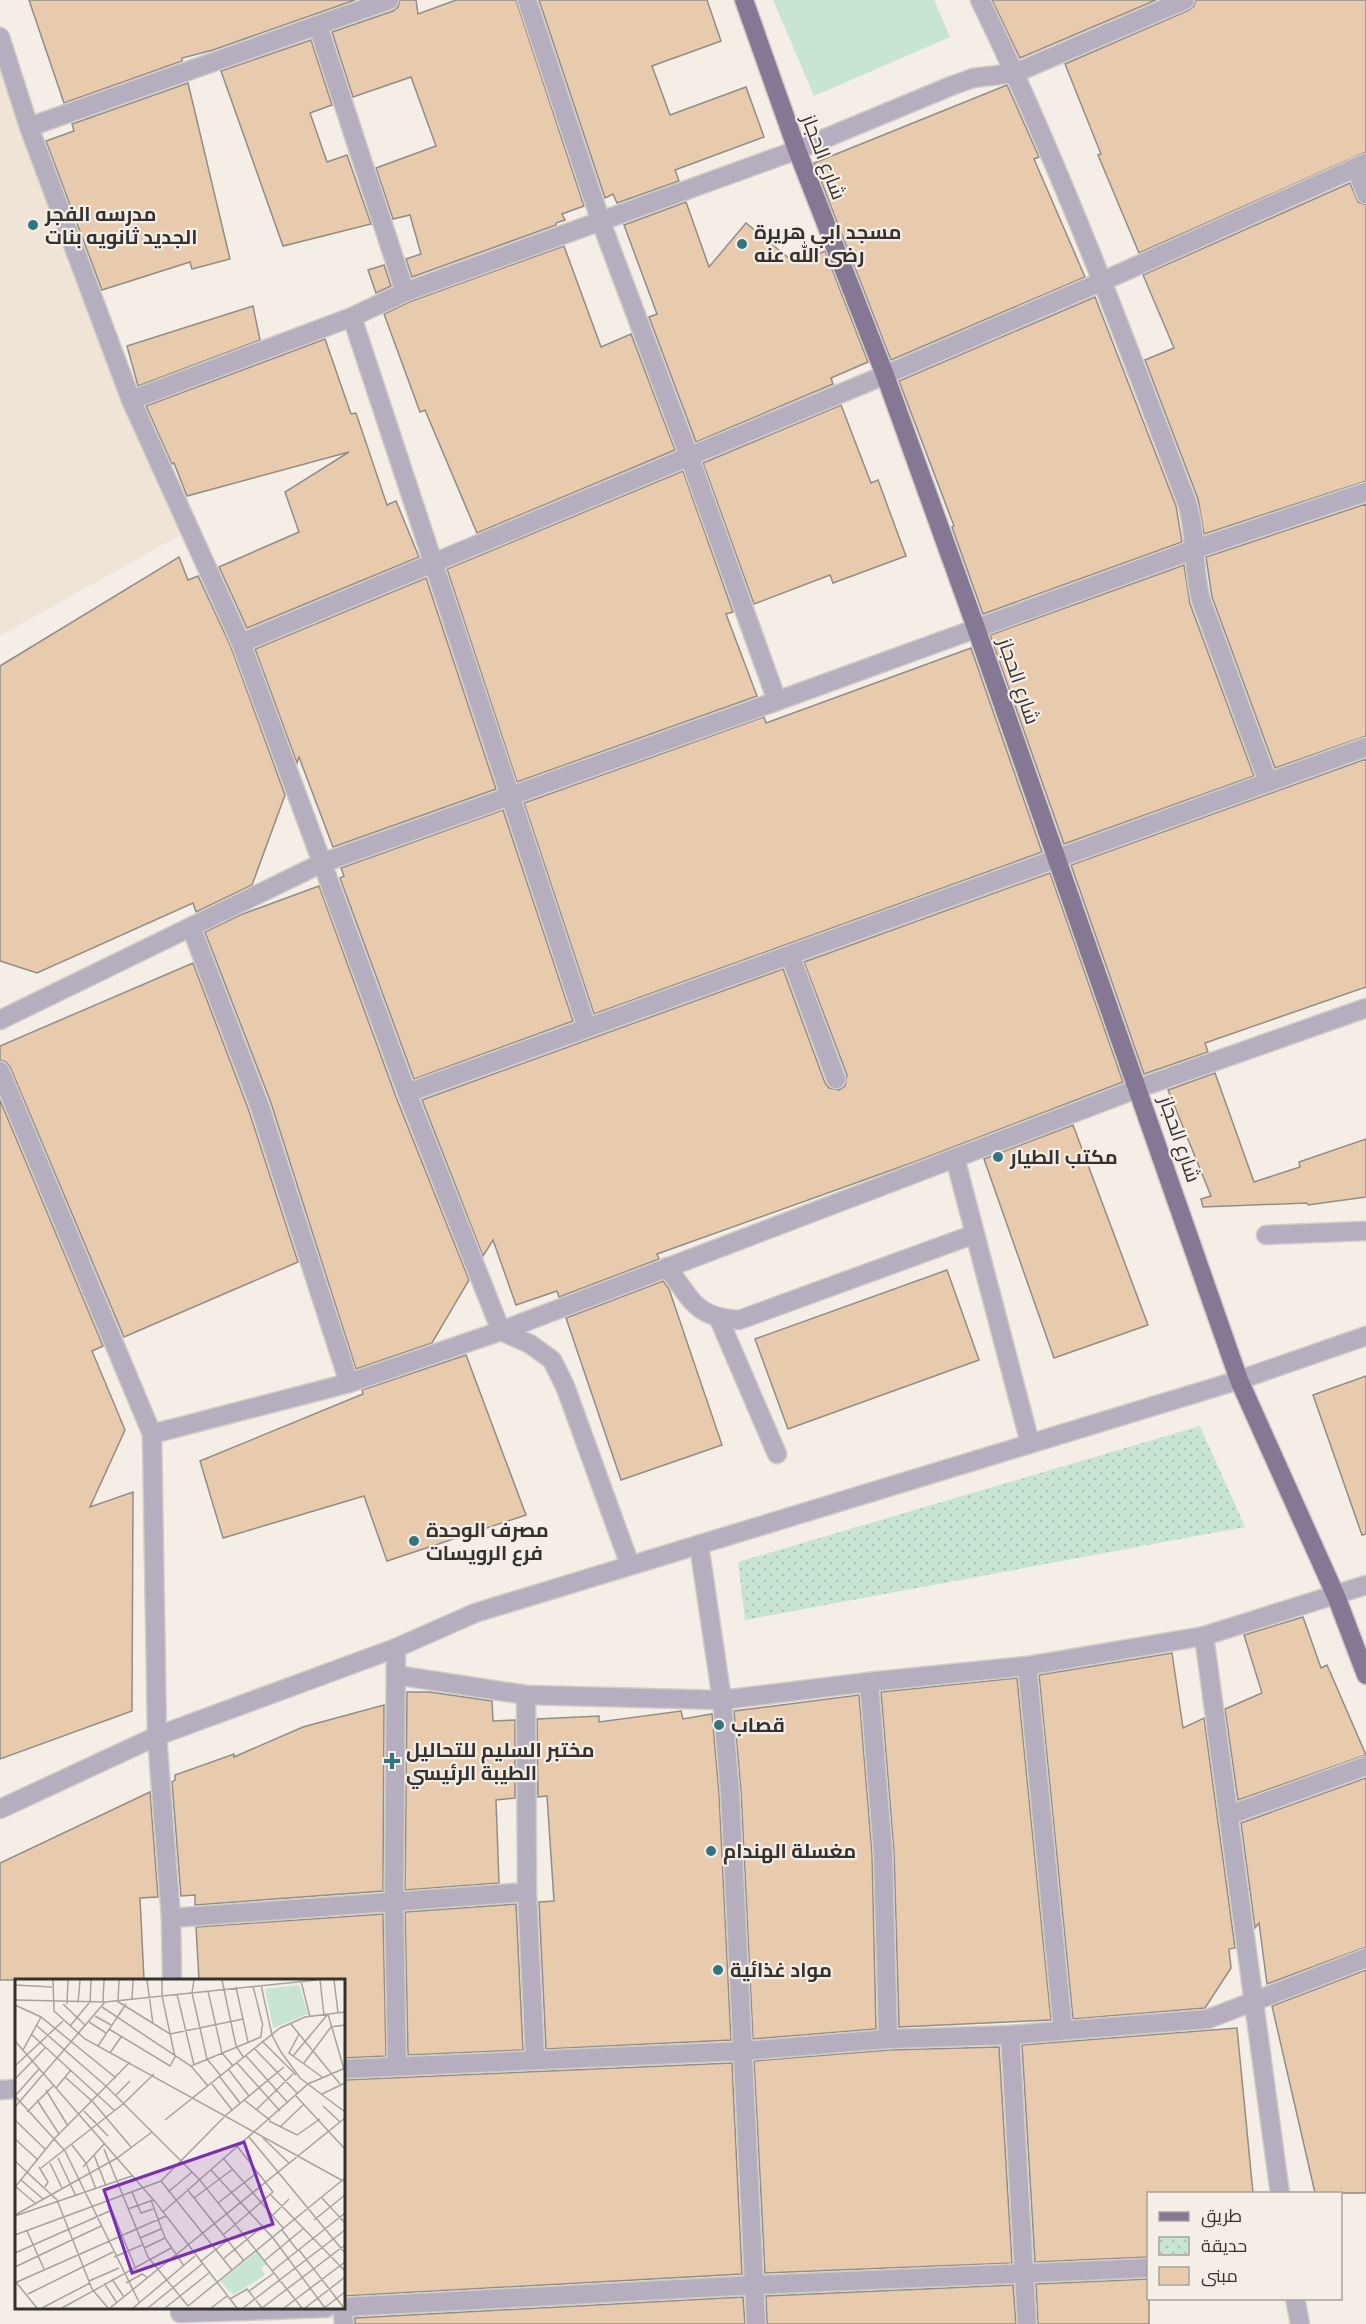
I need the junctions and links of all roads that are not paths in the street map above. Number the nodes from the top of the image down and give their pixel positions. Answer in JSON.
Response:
{"nodes":[{"id":1,"x":389,"y":0,"type":"edge"},
{"id":2,"x":527,"y":0,"type":"edge"},
{"id":3,"x":744,"y":0,"type":"edge"},
{"id":4,"x":980,"y":0,"type":"edge"},
{"id":5,"x":1185,"y":0,"type":"edge"},
{"id":6,"x":318,"y":26,"type":"junction"},
{"id":7,"x":0,"y":37,"type":"edge"},
{"id":8,"x":1015,"y":73,"type":"junction"},
{"id":9,"x":29,"y":127,"type":"junction"},
{"id":10,"x":796,"y":150,"type":"junction"},
{"id":11,"x":1361,"y":165,"type":"edge"},
{"id":12,"x":1366,"y":195,"type":"edge"},
{"id":13,"x":602,"y":222,"type":"junction"},
{"id":14,"x":1103,"y":281,"type":"junction"},
{"id":15,"x":405,"y":292,"type":"junction"},
{"id":16,"x":352,"y":317,"type":"junction"},
{"id":17,"x":885,"y":375,"type":"junction"},
{"id":18,"x":131,"y":400,"type":"junction"},
{"id":19,"x":689,"y":456,"type":"junction"},
{"id":20,"x":1366,"y":492,"type":"edge"},
{"id":21,"x":1195,"y":549,"type":"junction"},
{"id":22,"x":433,"y":563,"type":"junction"},
{"id":23,"x":976,"y":628,"type":"junction"},
{"id":24,"x":241,"y":643,"type":"junction"},
{"id":25,"x":777,"y":701,"type":"junction"},
{"id":26,"x":1366,"y":747,"type":"edge"},
{"id":27,"x":1268,"y":782,"type":"junction"},
{"id":28,"x":510,"y":795,"type":"junction"},
{"id":29,"x":1058,"y":858,"type":"junction"},
{"id":30,"x":322,"y":863,"type":"junction"},
{"id":31,"x":191,"y":927,"type":"junction"},
{"id":32,"x":790,"y":955,"type":"junction"},
{"id":33,"x":1366,"y":1008,"type":"edge"},
{"id":34,"x":0,"y":1020,"type":"edge"},
{"id":35,"x":587,"y":1028,"type":"junction"},
{"id":36,"x":0,"y":1071,"type":"edge"},
{"id":37,"x":836,"y":1079,"type":"dead end"},
{"id":38,"x":1139,"y":1088,"type":"junction"},
{"id":39,"x":407,"y":1093,"type":"junction"},
{"id":40,"x":956,"y":1158,"type":"junction"},
{"id":41,"x":1366,"y":1231,"type":"edge"},
{"id":42,"x":975,"y":1234,"type":"junction"},
{"id":43,"x":1266,"y":1235,"type":"dead end"},
{"id":44,"x":667,"y":1267,"type":"junction"},
{"id":45,"x":719,"y":1319,"type":"junction"},
{"id":46,"x":501,"y":1331,"type":"junction"},
{"id":47,"x":1366,"y":1336,"type":"edge"},
{"id":48,"x":1239,"y":1380,"type":"junction"},
{"id":49,"x":349,"y":1383,"type":"junction"},
{"id":50,"x":152,"y":1434,"type":"junction"},
{"id":51,"x":1029,"y":1443,"type":"junction"},
{"id":52,"x":777,"y":1454,"type":"dead end"},
{"id":53,"x":699,"y":1545,"type":"junction"},
{"id":54,"x":630,"y":1565,"type":"junction"},
{"id":55,"x":1366,"y":1585,"type":"edge"},
{"id":56,"x":1336,"y":1596,"type":"junction"},
{"id":57,"x":1204,"y":1636,"type":"junction"},
{"id":58,"x":396,"y":1648,"type":"junction"},
{"id":59,"x":1027,"y":1666,"type":"junction"},
{"id":60,"x":1366,"y":1675,"type":"edge"},
{"id":61,"x":396,"y":1676,"type":"junction"},
{"id":62,"x":869,"y":1682,"type":"junction"},
{"id":63,"x":526,"y":1695,"type":"junction"},
{"id":64,"x":722,"y":1700,"type":"junction"},
{"id":65,"x":157,"y":1736,"type":"junction"},
{"id":66,"x":1366,"y":1766,"type":"edge"},
{"id":67,"x":0,"y":1809,"type":"edge"},
{"id":68,"x":1229,"y":1815,"type":"junction"},
{"id":69,"x":526,"y":1892,"type":"junction"},
{"id":70,"x":394,"y":1902,"type":"junction"},
{"id":71,"x":171,"y":1918,"type":"junction"},
{"id":72,"x":1366,"y":1958,"type":"edge"},
{"id":73,"x":172,"y":1979,"type":"edge"},
{"id":74,"x":1255,"y":2000,"type":"junction"},
{"id":75,"x":1063,"y":2030,"type":"junction"},
{"id":76,"x":1010,"y":2035,"type":"junction"},
{"id":77,"x":888,"y":2039,"type":"junction"},
{"id":78,"x":743,"y":2050,"type":"junction"},
{"id":79,"x":535,"y":2059,"type":"junction"},
{"id":80,"x":397,"y":2066,"type":"junction"},
{"id":81,"x":345,"y":2069,"type":"edge"},
{"id":82,"x":15,"y":2089,"type":"edge"},
{"id":83,"x":0,"y":2090,"type":"edge"},
{"id":84,"x":1280,"y":2192,"type":"edge"},
{"id":85,"x":1147,"y":2268,"type":"edge"},
{"id":86,"x":1024,"y":2275,"type":"junction"},
{"id":87,"x":755,"y":2285,"type":"junction"},
{"id":88,"x":1295,"y":2300,"type":"edge"},
{"id":89,"x":345,"y":2307,"type":"edge"},
{"id":90,"x":290,"y":2309,"type":"edge"},
{"id":91,"x":343,"y":2309,"type":"edge"},
{"id":92,"x":180,"y":2315,"type":"edge"},
{"id":93,"x":344,"y":2324,"type":"edge"},
{"id":94,"x":756,"y":2324,"type":"edge"},
{"id":95,"x":1027,"y":2324,"type":"edge"},
{"id":96,"x":1300,"y":2324,"type":"edge"}],
"edges":[{"from":1,"to":6,"type":"street"},
{"from":2,"to":13,"type":"street"},
{"from":3,"to":10,"type":"main road","name":"شارع الحجاز"},
{"from":4,"to":8,"type":"street"},
{"from":5,"to":8,"type":"street"},
{"from":6,"to":9,"type":"street"},
{"from":6,"to":15,"type":"street"},
{"from":7,"to":9,"type":"street"},
{"from":8,"to":10,"type":"street"},
{"from":8,"to":14,"type":"street"},
{"from":9,"to":18,"type":"street"},
{"from":10,"to":13,"type":"street"},
{"from":10,"to":17,"type":"main road","name":"شارع الحجاز"},
{"from":11,"to":12,"type":"street"},
{"from":11,"to":14,"type":"street"},
{"from":13,"to":15,"type":"street"},
{"from":13,"to":19,"type":"street"},
{"from":14,"to":17,"type":"street"},
{"from":14,"to":21,"type":"street"},
{"from":15,"to":16,"type":"street"},
{"from":16,"to":18,"type":"street"},
{"from":16,"to":22,"type":"street"},
{"from":17,"to":19,"type":"street"},
{"from":17,"to":23,"type":"main road","name":"شارع الحجاز"},
{"from":18,"to":24,"type":"street"},
{"from":19,"to":22,"type":"street"},
{"from":19,"to":25,"type":"street"},
{"from":20,"to":21,"type":"street"},
{"from":21,"to":23,"type":"street"},
{"from":21,"to":27,"type":"street"},
{"from":22,"to":24,"type":"street"},
{"from":22,"to":28,"type":"street"},
{"from":23,"to":25,"type":"street"},
{"from":23,"to":29,"type":"main road","name":"شارع الحجاز"},
{"from":24,"to":30,"type":"street"},
{"from":25,"to":28,"type":"street"},
{"from":26,"to":27,"type":"street"},
{"from":27,"to":29,"type":"street"},
{"from":28,"to":30,"type":"street"},
{"from":28,"to":35,"type":"street"},
{"from":29,"to":32,"type":"street"},
{"from":29,"to":38,"type":"main road","name":"شارع الحجاز"},
{"from":30,"to":31,"type":"street"},
{"from":30,"to":39,"type":"street"},
{"from":31,"to":34,"type":"street"},
{"from":31,"to":49,"type":"street"},
{"from":32,"to":35,"type":"street"},
{"from":32,"to":37,"type":"street"},
{"from":33,"to":38,"type":"street"},
{"from":35,"to":39,"type":"street"},
{"from":36,"to":50,"type":"street"},
{"from":38,"to":40,"type":"street"},
{"from":38,"to":48,"type":"main road","name":"شارع الحجاز"},
{"from":39,"to":46,"type":"street"},
{"from":40,"to":42,"type":"street"},
{"from":40,"to":44,"type":"street"},
{"from":41,"to":43,"type":"street"},
{"from":42,"to":45,"type":"street"},
{"from":42,"to":51,"type":"street"},
{"from":44,"to":45,"type":"street"},
{"from":44,"to":46,"type":"street"},
{"from":45,"to":52,"type":"street"},
{"from":46,"to":49,"type":"street"},
{"from":46,"to":54,"type":"street"},
{"from":47,"to":48,"type":"street"},
{"from":48,"to":51,"type":"street"},
{"from":48,"to":56,"type":"main road","name":"شارع الحجاز"},
{"from":49,"to":50,"type":"street"},
{"from":50,"to":65,"type":"street"},
{"from":51,"to":53,"type":"street"},
{"from":53,"to":54,"type":"street"},
{"from":53,"to":64,"type":"street"},
{"from":54,"to":58,"type":"street"},
{"from":55,"to":56,"type":"street"},
{"from":56,"to":57,"type":"street"},
{"from":56,"to":60,"type":"main road","name":"شارع الحجاز"},
{"from":57,"to":59,"type":"street"},
{"from":57,"to":68,"type":"street"},
{"from":58,"to":61,"type":"street"},
{"from":58,"to":65,"type":"street"},
{"from":59,"to":62,"type":"street"},
{"from":59,"to":75,"type":"street"},
{"from":61,"to":63,"type":"street"},
{"from":61,"to":70,"type":"street"},
{"from":62,"to":64,"type":"street"},
{"from":62,"to":77,"type":"street"},
{"from":63,"to":64,"type":"street"},
{"from":63,"to":69,"type":"street"},
{"from":64,"to":78,"type":"street"},
{"from":65,"to":67,"type":"street"},
{"from":65,"to":71,"type":"street"},
{"from":66,"to":68,"type":"street"},
{"from":68,"to":74,"type":"street"},
{"from":69,"to":70,"type":"street"},
{"from":69,"to":79,"type":"street"},
{"from":70,"to":71,"type":"street"},
{"from":70,"to":80,"type":"street"},
{"from":71,"to":73,"type":"street"},
{"from":72,"to":74,"type":"street"},
{"from":74,"to":75,"type":"street"},
{"from":74,"to":84,"type":"street"},
{"from":75,"to":76,"type":"street"},
{"from":76,"to":77,"type":"street"},
{"from":76,"to":86,"type":"street"},
{"from":77,"to":78,"type":"street"},
{"from":78,"to":79,"type":"street"},
{"from":78,"to":87,"type":"street"},
{"from":79,"to":80,"type":"street"},
{"from":80,"to":81,"type":"street"},
{"from":82,"to":83,"type":"street"},
{"from":85,"to":86,"type":"street"},
{"from":86,"to":87,"type":"street"},
{"from":86,"to":95,"type":"street"},
{"from":87,"to":89,"type":"street"},
{"from":87,"to":94,"type":"street"},
{"from":88,"to":96,"type":"street"},
{"from":90,"to":92,"type":"street"},
{"from":91,"to":93,"type":"street"}]}
